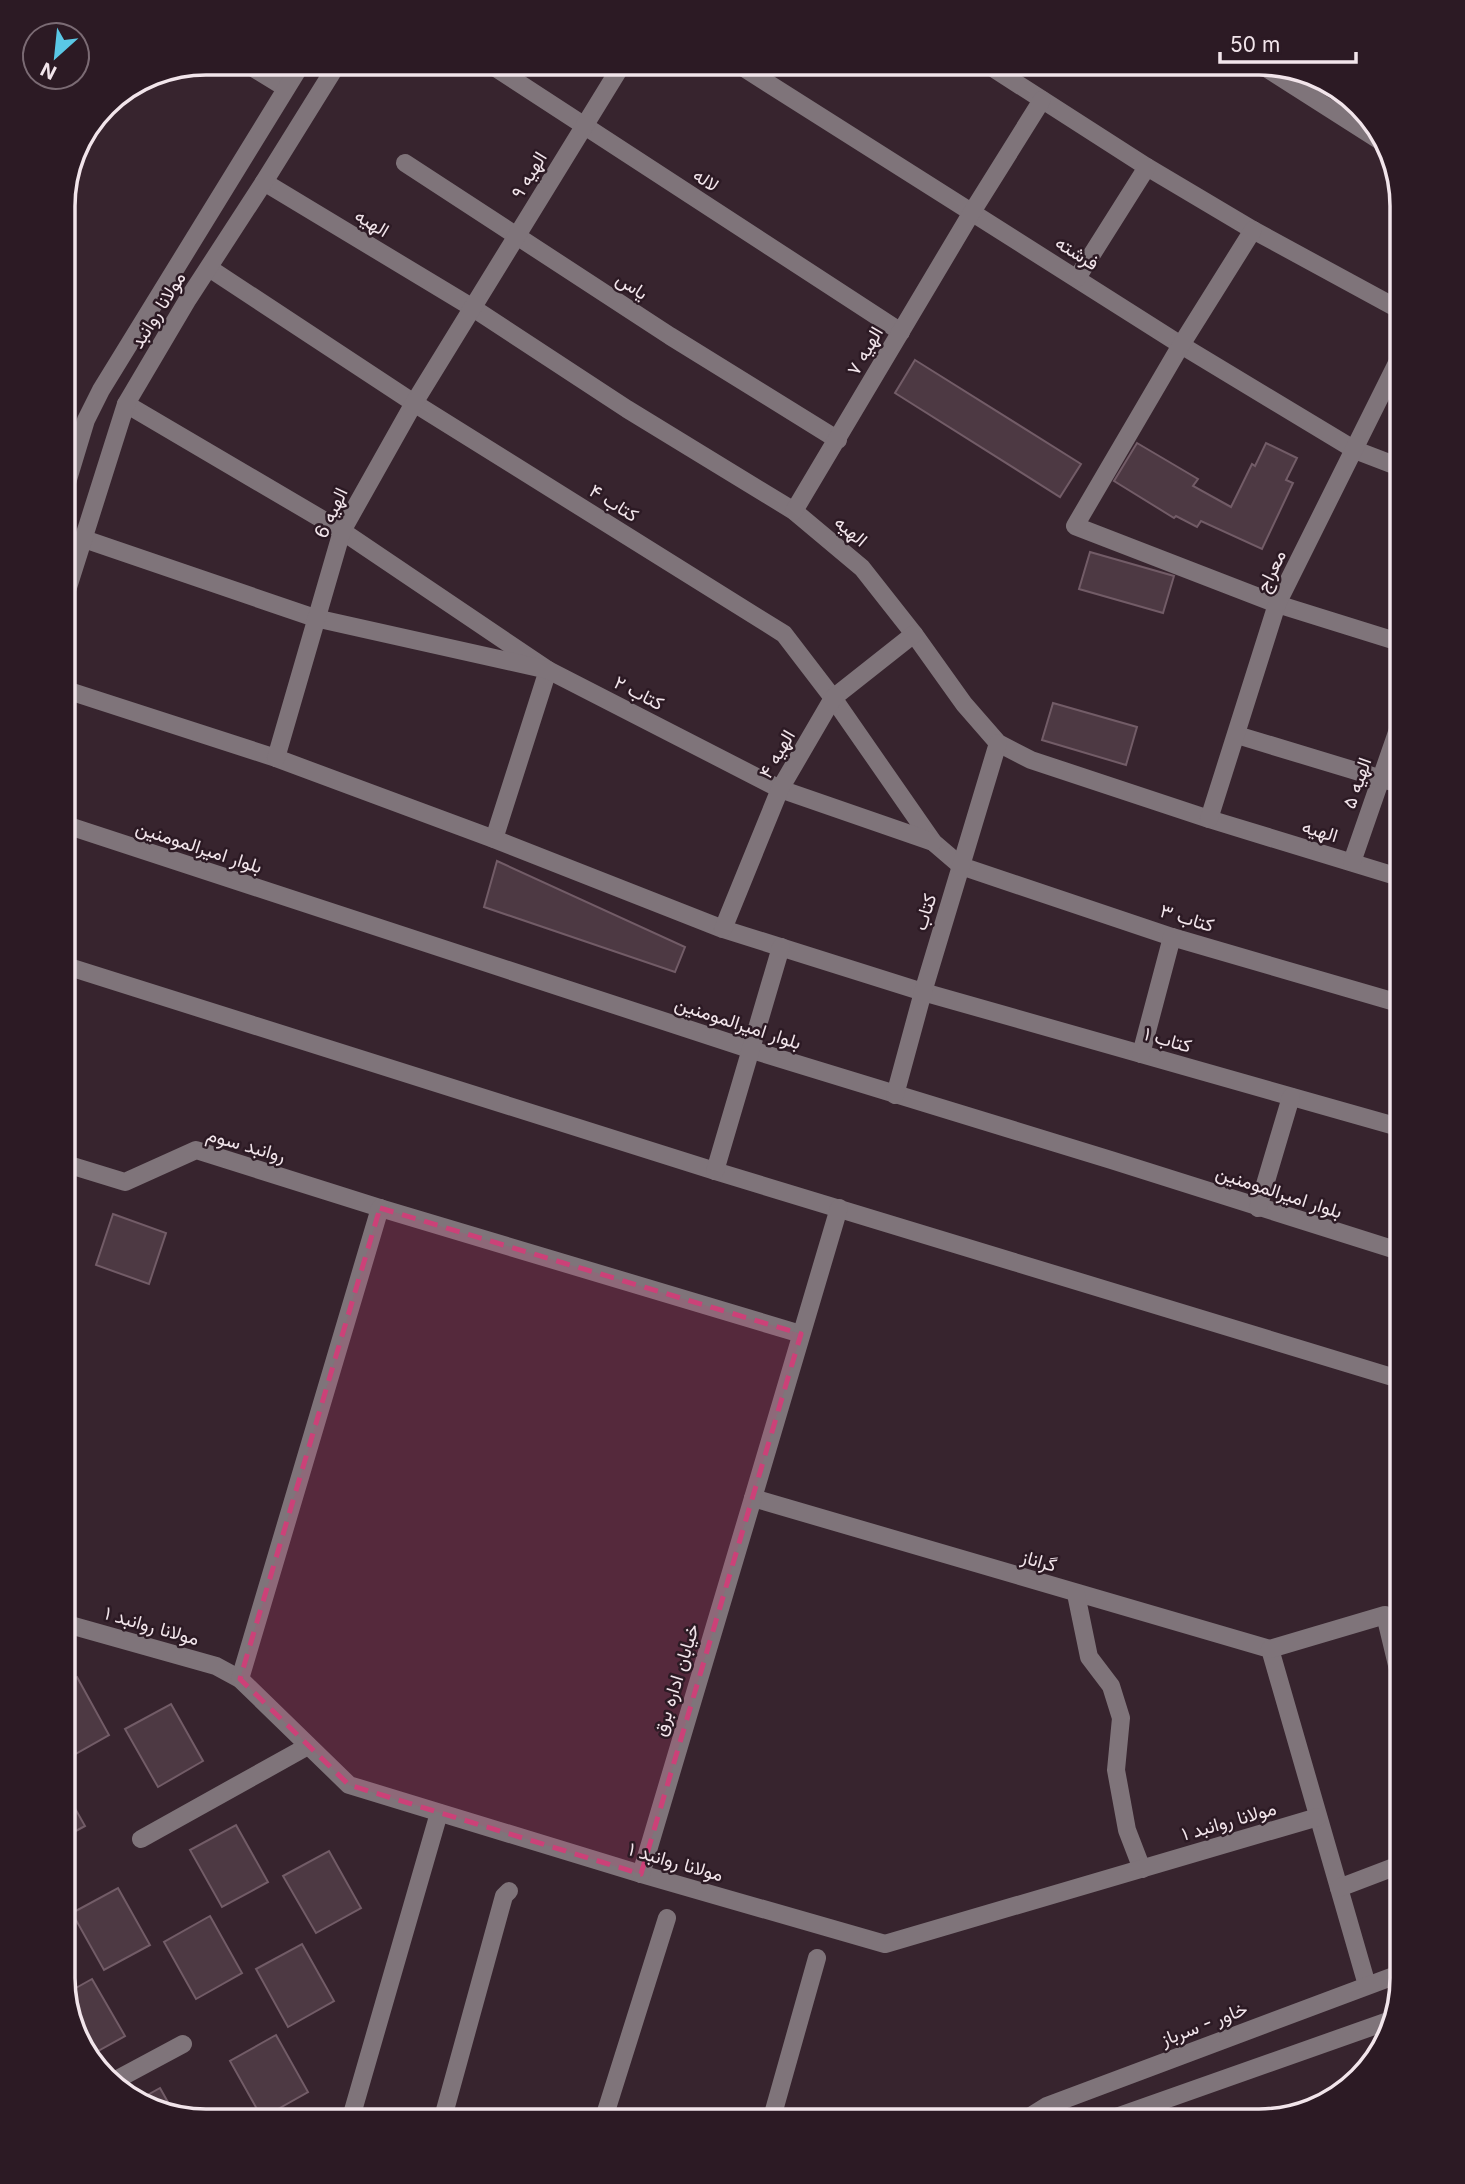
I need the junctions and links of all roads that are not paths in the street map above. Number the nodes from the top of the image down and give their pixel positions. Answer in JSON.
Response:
{"nodes":[{"id":1,"x":265,"y":75,"type":"edge"},
{"id":2,"x":294,"y":75,"type":"edge"},
{"id":3,"x":330,"y":75,"type":"edge"},
{"id":4,"x":507,"y":75,"type":"edge"},
{"id":5,"x":615,"y":75,"type":"edge"},
{"id":6,"x":756,"y":76,"type":"edge"},
{"id":7,"x":1005,"y":76,"type":"edge"},
{"id":8,"x":1281,"y":78,"type":"edge"},
{"id":9,"x":286,"y":88,"type":"junction"},
{"id":10,"x":1042,"y":100,"type":"junction"},
{"id":11,"x":583,"y":125,"type":"junction"},
{"id":12,"x":1367,"y":132,"type":"edge"},
{"id":13,"x":405,"y":163,"type":"dead end"},
{"id":14,"x":1147,"y":167,"type":"junction"},
{"id":15,"x":264,"y":182,"type":"junction"},
{"id":16,"x":972,"y":212,"type":"junction"},
{"id":17,"x":1253,"y":230,"type":"junction"},
{"id":18,"x":517,"y":236,"type":"junction"},
{"id":19,"x":209,"y":268,"type":"junction"},
{"id":20,"x":1077,"y":278,"type":"junction"},
{"id":21,"x":165,"y":284,"type":"junction"},
{"id":22,"x":188,"y":299,"type":"junction"},
{"id":23,"x":1390,"y":304,"type":"edge"},
{"id":24,"x":473,"y":308,"type":"junction"},
{"id":25,"x":901,"y":332,"type":"junction"},
{"id":26,"x":1181,"y":345,"type":"junction"},
{"id":27,"x":1390,"y":379,"type":"edge"},
{"id":28,"x":414,"y":403,"type":"junction"},
{"id":29,"x":126,"y":404,"type":"junction"},
{"id":30,"x":838,"y":440,"type":"junction"},
{"id":31,"x":1355,"y":450,"type":"junction"},
{"id":32,"x":76,"y":454,"type":"edge"},
{"id":33,"x":1390,"y":463,"type":"edge"},
{"id":34,"x":794,"y":511,"type":"junction"},
{"id":35,"x":342,"y":531,"type":"junction"},
{"id":36,"x":84,"y":539,"type":"junction"},
{"id":37,"x":76,"y":564,"type":"edge"},
{"id":38,"x":1277,"y":604,"type":"junction"},
{"id":39,"x":315,"y":618,"type":"junction"},
{"id":40,"x":914,"y":634,"type":"junction"},
{"id":41,"x":1390,"y":639,"type":"edge"},
{"id":42,"x":548,"y":670,"type":"junction"},
{"id":43,"x":76,"y":693,"type":"edge"},
{"id":44,"x":834,"y":698,"type":"junction"},
{"id":45,"x":1237,"y":735,"type":"junction"},
{"id":46,"x":998,"y":743,"type":"junction"},
{"id":47,"x":1390,"y":753,"type":"edge"},
{"id":48,"x":276,"y":758,"type":"junction"},
{"id":49,"x":1381,"y":779,"type":"junction"},
{"id":50,"x":1390,"y":782,"type":"edge"},
{"id":51,"x":780,"y":789,"type":"junction"},
{"id":52,"x":1209,"y":819,"type":"junction"},
{"id":53,"x":76,"y":828,"type":"edge"},
{"id":54,"x":494,"y":839,"type":"junction"},
{"id":55,"x":933,"y":842,"type":"junction"},
{"id":56,"x":1352,"y":862,"type":"junction"},
{"id":57,"x":961,"y":866,"type":"junction"},
{"id":58,"x":1390,"y":873,"type":"edge"},
{"id":59,"x":723,"y":929,"type":"junction"},
{"id":60,"x":1172,"y":936,"type":"junction"},
{"id":61,"x":781,"y":947,"type":"junction"},
{"id":62,"x":76,"y":969,"type":"edge"},
{"id":63,"x":923,"y":992,"type":"junction"},
{"id":64,"x":1390,"y":1000,"type":"edge"},
{"id":65,"x":752,"y":1050,"type":"junction"},
{"id":66,"x":1141,"y":1054,"type":"junction"},
{"id":67,"x":895,"y":1095,"type":"junction"},
{"id":68,"x":1291,"y":1097,"type":"junction"},
{"id":69,"x":1390,"y":1125,"type":"edge"},
{"id":70,"x":75,"y":1167,"type":"edge"},
{"id":71,"x":715,"y":1171,"type":"junction"},
{"id":72,"x":380,"y":1208,"type":"junction"},
{"id":73,"x":839,"y":1208,"type":"junction"},
{"id":74,"x":1258,"y":1208,"type":"junction"},
{"id":75,"x":1390,"y":1248,"type":"edge"},
{"id":76,"x":801,"y":1334,"type":"junction"},
{"id":77,"x":1390,"y":1376,"type":"edge"},
{"id":78,"x":753,"y":1498,"type":"junction"},
{"id":79,"x":1076,"y":1594,"type":"junction"},
{"id":80,"x":75,"y":1627,"type":"edge"},
{"id":81,"x":1390,"y":1636,"type":"edge"},
{"id":82,"x":1270,"y":1649,"type":"junction"},
{"id":83,"x":240,"y":1679,"type":"junction"},
{"id":84,"x":307,"y":1746,"type":"junction"},
{"id":85,"x":439,"y":1814,"type":"junction"},
{"id":86,"x":1318,"y":1817,"type":"junction"},
{"id":87,"x":141,"y":1839,"type":"dead end"},
{"id":88,"x":1142,"y":1869,"type":"junction"},
{"id":89,"x":1390,"y":1869,"type":"edge"},
{"id":90,"x":640,"y":1874,"type":"junction"},
{"id":91,"x":1339,"y":1888,"type":"junction"},
{"id":92,"x":509,"y":1891,"type":"dead end"},
{"id":93,"x":667,"y":1918,"type":"dead end"},
{"id":94,"x":817,"y":1958,"type":"dead end"},
{"id":95,"x":1390,"y":1977,"type":"edge"},
{"id":96,"x":1367,"y":1985,"type":"junction"},
{"id":97,"x":1379,"y":2030,"type":"edge"},
{"id":98,"x":183,"y":2045,"type":"dead end"},
{"id":99,"x":122,"y":2077,"type":"edge"},
{"id":100,"x":354,"y":2108,"type":"edge"},
{"id":101,"x":446,"y":2108,"type":"edge"},
{"id":102,"x":607,"y":2108,"type":"edge"},
{"id":103,"x":775,"y":2109,"type":"edge"},
{"id":104,"x":1043,"y":2109,"type":"edge"},
{"id":105,"x":1141,"y":2109,"type":"edge"}],
"edges":[{"from":1,"to":9,"type":"street"},
{"from":2,"to":9,"type":"street","name":"مولانا روانبد"},
{"from":3,"to":15,"type":"street","name":"مولانا روانبد"},
{"from":4,"to":11,"type":"street","name":"لاله"},
{"from":5,"to":11,"type":"street","name":"الهیه ۹"},
{"from":6,"to":16,"type":"street","name":"فرشته"},
{"from":7,"to":10,"type":"street"},
{"from":8,"to":12,"type":"street"},
{"from":9,"to":21,"type":"street","name":"مولانا روانبد"},
{"from":10,"to":14,"type":"street"},
{"from":10,"to":16,"type":"street","name":"الهیه ۷"},
{"from":11,"to":18,"type":"street","name":"الهیه ۹"},
{"from":11,"to":25,"type":"street","name":"لاله"},
{"from":13,"to":18,"type":"street","name":"یاس"},
{"from":14,"to":17,"type":"street"},
{"from":14,"to":20,"type":"street"},
{"from":15,"to":19,"type":"street","name":"مولانا روانبد"},
{"from":15,"to":24,"type":"street","name":"الهیه"},
{"from":16,"to":20,"type":"street","name":"فرشته"},
{"from":16,"to":25,"type":"street","name":"الهیه ۷"},
{"from":17,"to":23,"type":"street"},
{"from":17,"to":26,"type":"street"},
{"from":18,"to":24,"type":"street","name":"الهیه ۹"},
{"from":18,"to":30,"type":"street","name":"یاس"},
{"from":19,"to":22,"type":"street","name":"مولانا روانبد"},
{"from":19,"to":28,"type":"street","name":"کتاب ۴"},
{"from":20,"to":26,"type":"street","name":"فرشته"},
{"from":21,"to":22,"type":"street"},
{"from":21,"to":32,"type":"street","name":"مولانا روانبد"},
{"from":22,"to":29,"type":"street","name":"مولانا روانبد"},
{"from":24,"to":28,"type":"street","name":"الهیه 6"},
{"from":24,"to":34,"type":"street","name":"الهیه"},
{"from":25,"to":30,"type":"street","name":"الهیه ۷"},
{"from":26,"to":31,"type":"street","name":"فرشته"},
{"from":26,"to":38,"type":"street"},
{"from":27,"to":31,"type":"street","name":"معراج"},
{"from":28,"to":35,"type":"street","name":"الهیه 6"},
{"from":28,"to":44,"type":"street","name":"کتاب ۴"},
{"from":29,"to":35,"type":"street"},
{"from":29,"to":36,"type":"street","name":"مولانا روانبد"},
{"from":30,"to":34,"type":"street","name":"الهیه ۷"},
{"from":31,"to":33,"type":"street","name":"فرشته"},
{"from":31,"to":38,"type":"street","name":"معراج"},
{"from":34,"to":40,"type":"street","name":"الهیه"},
{"from":35,"to":39,"type":"street","name":"الهیه 6"},
{"from":35,"to":42,"type":"street"},
{"from":36,"to":37,"type":"street","name":"مولانا روانبد"},
{"from":36,"to":39,"type":"street","name":"کتاب ۲"},
{"from":38,"to":41,"type":"street"},
{"from":38,"to":45,"type":"street","name":"معراج"},
{"from":39,"to":42,"type":"street","name":"کتاب ۲"},
{"from":39,"to":48,"type":"street","name":"الهیه 6"},
{"from":40,"to":44,"type":"street","name":"الهیه ۴"},
{"from":40,"to":46,"type":"street","name":"الهیه"},
{"from":42,"to":51,"type":"street","name":"کتاب ۲"},
{"from":42,"to":54,"type":"street"},
{"from":43,"to":48,"type":"street","name":"کتاب ۱"},
{"from":44,"to":51,"type":"street","name":"الهیه ۴"},
{"from":44,"to":55,"type":"street","name":"کتاب ۴"},
{"from":45,"to":49,"type":"street"},
{"from":45,"to":52,"type":"street","name":"معراج"},
{"from":46,"to":52,"type":"street","name":"الهیه"},
{"from":46,"to":57,"type":"street","name":"کتاب"},
{"from":47,"to":49,"type":"street","name":"الهیه ۵"},
{"from":48,"to":54,"type":"street","name":"کتاب ۱"},
{"from":49,"to":50,"type":"street"},
{"from":49,"to":56,"type":"street","name":"الهیه ۵"},
{"from":51,"to":55,"type":"street","name":"کتاب ۲"},
{"from":51,"to":59,"type":"street","name":"الهیه ۴"},
{"from":52,"to":56,"type":"street","name":"الهیه"},
{"from":53,"to":65,"type":"street","name":"بلوار امیرالمومنین"},
{"from":54,"to":59,"type":"street","name":"کتاب ۱"},
{"from":55,"to":57,"type":"street"},
{"from":56,"to":58,"type":"street","name":"الهیه"},
{"from":57,"to":60,"type":"street","name":"کتاب ۳"},
{"from":57,"to":63,"type":"street","name":"کتاب"},
{"from":59,"to":61,"type":"street","name":"کتاب ۱"},
{"from":60,"to":64,"type":"street","name":"کتاب ۳"},
{"from":60,"to":66,"type":"street"},
{"from":61,"to":63,"type":"street","name":"کتاب ۱"},
{"from":61,"to":65,"type":"street"},
{"from":62,"to":71,"type":"street"},
{"from":63,"to":66,"type":"street","name":"کتاب ۱"},
{"from":63,"to":67,"type":"street","name":"کتاب"},
{"from":65,"to":67,"type":"street","name":"بلوار امیرالمومنین"},
{"from":65,"to":71,"type":"street"},
{"from":66,"to":68,"type":"street","name":"کتاب ۱"},
{"from":67,"to":74,"type":"street","name":"بلوار امیرالمومنین"},
{"from":68,"to":69,"type":"street","name":"کتاب ۱"},
{"from":68,"to":74,"type":"street"},
{"from":70,"to":72,"type":"street","name":"روانبد سوم"},
{"from":71,"to":73,"type":"street"},
{"from":72,"to":76,"type":"street","name":"روانبد سوم"},
{"from":72,"to":83,"type":"street"},
{"from":73,"to":76,"type":"street"},
{"from":73,"to":77,"type":"street"},
{"from":74,"to":75,"type":"street","name":"بلوار امیرالمومنین"},
{"from":76,"to":78,"type":"street"},
{"from":78,"to":79,"type":"street","name":"گراناز"},
{"from":78,"to":90,"type":"street","name":"خیابان اداره برق"},
{"from":79,"to":82,"type":"street","name":"گراناز"},
{"from":79,"to":88,"type":"street"},
{"from":80,"to":83,"type":"street","name":"مولانا روانبد ۱"},
{"from":81,"to":82,"type":"street"},
{"from":82,"to":86,"type":"street"},
{"from":83,"to":84,"type":"street","name":"مولانا روانبد ۱"},
{"from":84,"to":85,"type":"street","name":"مولانا روانبد ۱"},
{"from":84,"to":87,"type":"street"},
{"from":85,"to":90,"type":"street","name":"مولانا روانبد ۱"},
{"from":85,"to":100,"type":"street"},
{"from":86,"to":88,"type":"street","name":"مولانا روانبد ۱"},
{"from":86,"to":91,"type":"street"},
{"from":88,"to":90,"type":"street","name":"مولانا روانبد ۱"},
{"from":89,"to":91,"type":"street"},
{"from":91,"to":96,"type":"street"},
{"from":92,"to":101,"type":"street"},
{"from":93,"to":102,"type":"street"},
{"from":94,"to":103,"type":"street"},
{"from":95,"to":96,"type":"street","name":"خاور - سرباز"},
{"from":96,"to":104,"type":"street","name":"خاور - سرباز"},
{"from":97,"to":105,"type":"street"},
{"from":98,"to":99,"type":"street"}]}
